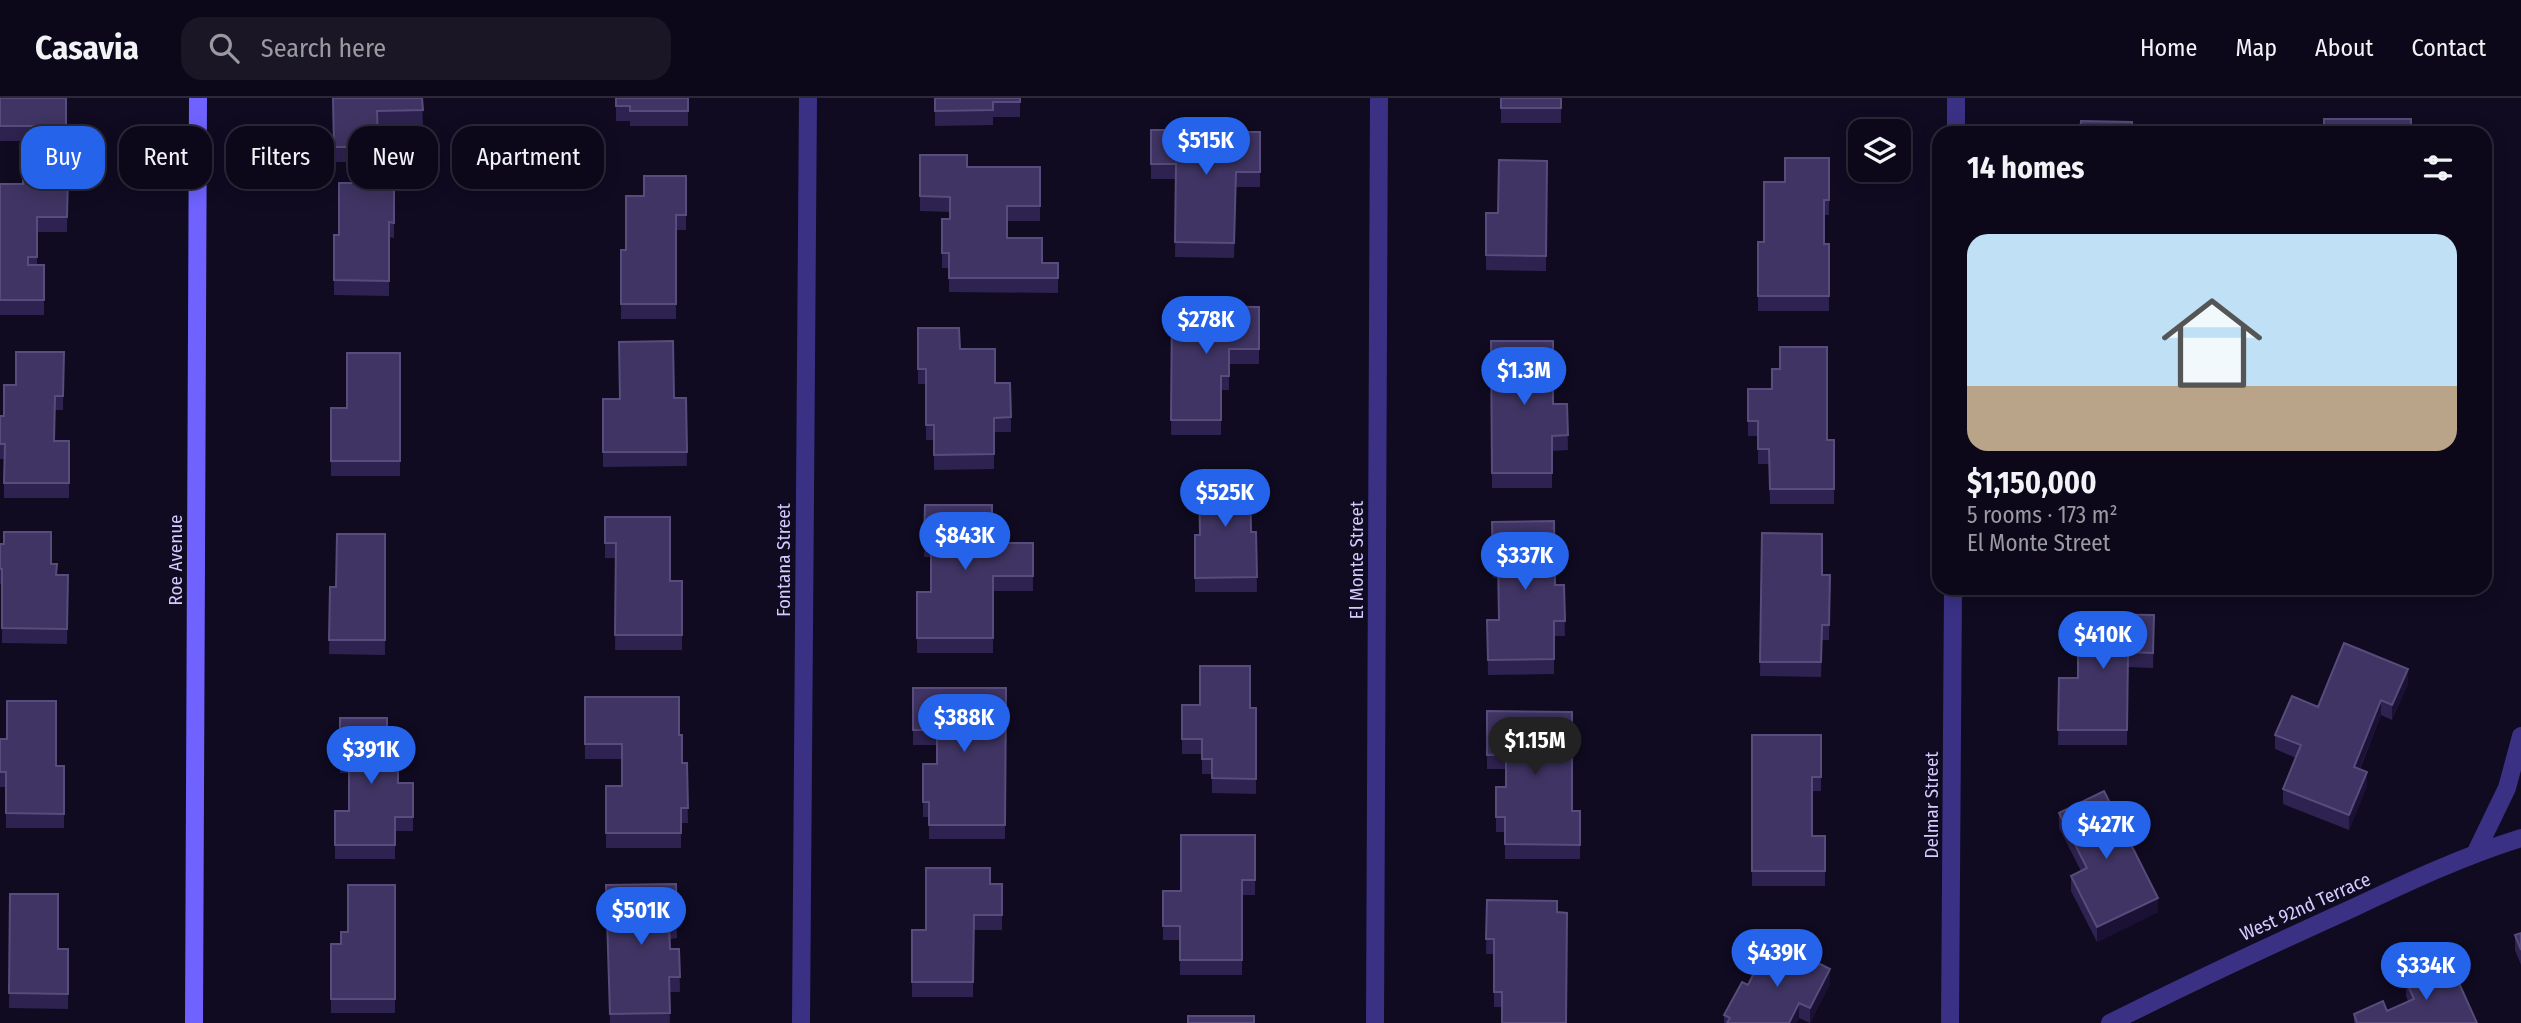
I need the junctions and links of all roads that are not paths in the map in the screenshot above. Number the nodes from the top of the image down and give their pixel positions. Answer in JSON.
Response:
{"nodes":[{"id":1,"x":198,"y":98,"type":"edge"},
{"id":2,"x":808,"y":98,"type":"edge"},
{"id":3,"x":1379,"y":98,"type":"edge"},
{"id":4,"x":1956,"y":98,"type":"edge"},
{"id":5,"x":1956,"y":126,"type":"edge"},
{"id":6,"x":1953,"y":595,"type":"edge"},
{"id":7,"x":2521,"y":736,"type":"edge"},
{"id":8,"x":2521,"y":838,"type":"edge"},
{"id":9,"x":2476,"y":852,"type":"junction"},
{"id":10,"x":194,"y":1023,"type":"edge"},
{"id":11,"x":801,"y":1023,"type":"edge"},
{"id":12,"x":1375,"y":1023,"type":"edge"},
{"id":13,"x":1950,"y":1023,"type":"edge"},
{"id":14,"x":2110,"y":1023,"type":"edge"}],
"edges":[{"from":1,"to":10,"type":"main road","name":"Roe Avenue"},
{"from":2,"to":11,"type":"street","name":"Fontana Street"},
{"from":3,"to":12,"type":"street","name":"El Monte Street"},
{"from":4,"to":5,"type":"street"},
{"from":6,"to":13,"type":"street","name":"Delmar Street"},
{"from":7,"to":9,"type":"street"},
{"from":8,"to":9,"type":"street","name":"West 92nd Terrace"},
{"from":9,"to":14,"type":"street","name":"West 92nd Terrace"}]}
